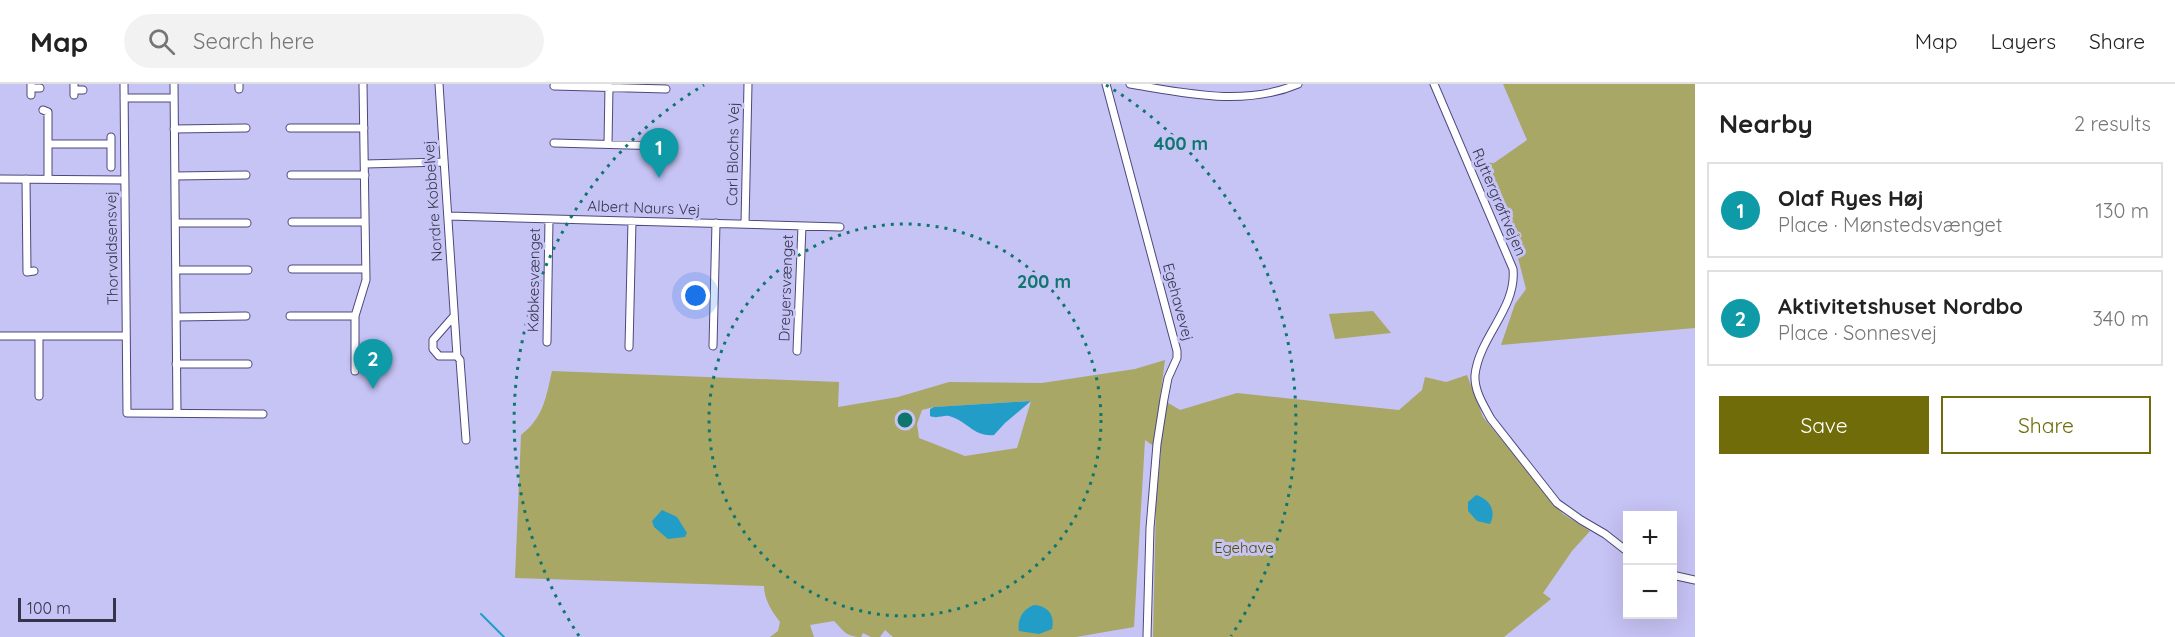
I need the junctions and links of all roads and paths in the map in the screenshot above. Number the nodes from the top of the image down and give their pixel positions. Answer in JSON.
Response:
{"nodes":[{"id":1,"x":124,"y":84,"type":"edge"},
{"id":2,"x":174,"y":84,"type":"edge"},
{"id":3,"x":363,"y":84,"type":"edge"},
{"id":4,"x":439,"y":84,"type":"edge"},
{"id":5,"x":748,"y":84,"type":"edge"},
{"id":6,"x":1106,"y":84,"type":"edge"},
{"id":7,"x":1130,"y":84,"type":"edge"},
{"id":8,"x":1298,"y":84,"type":"edge"},
{"id":9,"x":1434,"y":84,"type":"edge"},
{"id":10,"x":554,"y":86,"type":"dead end"},
{"id":11,"x":609,"y":86,"type":"edge"},
{"id":12,"x":40,"y":88,"type":"dead end"},
{"id":13,"x":31,"y":89,"type":"edge"},
{"id":14,"x":666,"y":89,"type":"dead end"},
{"id":15,"x":74,"y":90,"type":"edge"},
{"id":16,"x":83,"y":90,"type":"dead end"},
{"id":17,"x":124,"y":98,"type":"junction"},
{"id":18,"x":174,"y":98,"type":"junction"},
{"id":19,"x":43,"y":110,"type":"dead end"},
{"id":20,"x":246,"y":128,"type":"dead end"},
{"id":21,"x":290,"y":128,"type":"dead end"},
{"id":22,"x":364,"y":128,"type":"junction"},
{"id":23,"x":174,"y":129,"type":"junction"},
{"id":24,"x":554,"y":143,"type":"dead end"},
{"id":25,"x":48,"y":144,"type":"junction"},
{"id":26,"x":608,"y":144,"type":"junction"},
{"id":27,"x":666,"y":146,"type":"dead end"},
{"id":28,"x":444,"y":162,"type":"junction"},
{"id":29,"x":365,"y":164,"type":"junction"},
{"id":30,"x":111,"y":167,"type":"dead end"},
{"id":31,"x":246,"y":175,"type":"dead end"},
{"id":32,"x":291,"y":175,"type":"dead end"},
{"id":33,"x":365,"y":175,"type":"junction"},
{"id":34,"x":175,"y":176,"type":"junction"},
{"id":35,"x":0,"y":179,"type":"edge"},
{"id":36,"x":26,"y":179,"type":"junction"},
{"id":37,"x":48,"y":179,"type":"junction"},
{"id":38,"x":125,"y":180,"type":"junction"},
{"id":39,"x":448,"y":216,"type":"junction"},
{"id":40,"x":549,"y":219,"type":"junction"},
{"id":41,"x":633,"y":221,"type":"junction"},
{"id":42,"x":292,"y":222,"type":"dead end"},
{"id":43,"x":365,"y":222,"type":"junction"},
{"id":44,"x":176,"y":223,"type":"junction"},
{"id":45,"x":247,"y":223,"type":"dead end"},
{"id":46,"x":716,"y":224,"type":"junction"},
{"id":47,"x":745,"y":224,"type":"junction"},
{"id":48,"x":802,"y":226,"type":"junction"},
{"id":49,"x":840,"y":227,"type":"dead end"},
{"id":50,"x":292,"y":269,"type":"dead end"},
{"id":51,"x":365,"y":269,"type":"junction"},
{"id":52,"x":176,"y":270,"type":"junction"},
{"id":53,"x":248,"y":270,"type":"dead end"},
{"id":54,"x":34,"y":272,"type":"dead end"},
{"id":55,"x":246,"y":316,"type":"dead end"},
{"id":56,"x":290,"y":316,"type":"dead end"},
{"id":57,"x":300,"y":316,"type":"junction"},
{"id":58,"x":355,"y":316,"type":"junction"},
{"id":59,"x":454,"y":316,"type":"junction"},
{"id":60,"x":176,"y":317,"type":"junction"},
{"id":61,"x":300,"y":325,"type":"dead end"},
{"id":62,"x":0,"y":336,"type":"edge"},
{"id":63,"x":39,"y":336,"type":"junction"},
{"id":64,"x":126,"y":336,"type":"junction"},
{"id":65,"x":547,"y":342,"type":"dead end"},
{"id":66,"x":713,"y":346,"type":"dead end"},
{"id":67,"x":629,"y":347,"type":"dead end"},
{"id":68,"x":797,"y":351,"type":"dead end"},
{"id":69,"x":457,"y":356,"type":"junction"},
{"id":70,"x":176,"y":364,"type":"junction"},
{"id":71,"x":248,"y":364,"type":"dead end"},
{"id":72,"x":355,"y":371,"type":"dead end"},
{"id":73,"x":39,"y":396,"type":"dead end"},
{"id":74,"x":177,"y":413,"type":"junction"},
{"id":75,"x":263,"y":414,"type":"dead end"},
{"id":76,"x":466,"y":440,"type":"dead end"},
{"id":77,"x":1623,"y":548,"type":"edge"},
{"id":78,"x":1677,"y":576,"type":"edge"},
{"id":79,"x":1695,"y":580,"type":"edge"},
{"id":80,"x":1147,"y":637,"type":"edge"}],
"edges":[{"from":1,"to":17,"type":"street","name":"Thorvaldsensvej"},
{"from":2,"to":18,"type":"street"},
{"from":3,"to":22,"type":"street"},
{"from":4,"to":28,"type":"street","name":"Nordre Kobbelvej"},
{"from":5,"to":47,"type":"street","name":"Carl Blochs Vej"},
{"from":6,"to":80,"type":"street","name":"Egehavevej"},
{"from":7,"to":8,"type":"street"},
{"from":9,"to":77,"type":"street","name":"Ryttergrøftvejen"},
{"from":10,"to":11,"type":"street"},
{"from":11,"to":14,"type":"street"},
{"from":11,"to":26,"type":"street"},
{"from":12,"to":13,"type":"street"},
{"from":15,"to":16,"type":"street"},
{"from":17,"to":18,"type":"street"},
{"from":17,"to":38,"type":"street","name":"Thorvaldsensvej"},
{"from":18,"to":23,"type":"street"},
{"from":19,"to":25,"type":"street"},
{"from":20,"to":23,"type":"street"},
{"from":21,"to":22,"type":"street"},
{"from":22,"to":29,"type":"street"},
{"from":23,"to":34,"type":"street"},
{"from":24,"to":26,"type":"street"},
{"from":25,"to":30,"type":"street"},
{"from":25,"to":37,"type":"street"},
{"from":26,"to":27,"type":"street"},
{"from":28,"to":29,"type":"street"},
{"from":28,"to":39,"type":"street","name":"Nordre Kobbelvej"},
{"from":29,"to":33,"type":"street"},
{"from":31,"to":34,"type":"street"},
{"from":32,"to":33,"type":"street"},
{"from":33,"to":43,"type":"street"},
{"from":34,"to":44,"type":"street"},
{"from":35,"to":36,"type":"street"},
{"from":36,"to":37,"type":"street"},
{"from":36,"to":54,"type":"street"},
{"from":37,"to":38,"type":"street"},
{"from":38,"to":64,"type":"street","name":"Thorvaldsensvej"},
{"from":39,"to":40,"type":"street","name":"Albert Naurs Vej"},
{"from":39,"to":59,"type":"street","name":"Nordre Kobbelvej"},
{"from":40,"to":41,"type":"street","name":"Albert Naurs Vej"},
{"from":40,"to":65,"type":"street","name":"Købkesvænget"},
{"from":41,"to":46,"type":"street","name":"Albert Naurs Vej"},
{"from":41,"to":67,"type":"street"},
{"from":42,"to":43,"type":"street"},
{"from":43,"to":51,"type":"street"},
{"from":44,"to":45,"type":"street"},
{"from":44,"to":52,"type":"street"},
{"from":46,"to":47,"type":"street","name":"Albert Naurs Vej"},
{"from":46,"to":66,"type":"street"},
{"from":47,"to":48,"type":"street","name":"Albert Naurs Vej"},
{"from":48,"to":49,"type":"street","name":"Albert Naurs Vej"},
{"from":48,"to":68,"type":"street","name":"Dreyersvænget"},
{"from":50,"to":51,"type":"street"},
{"from":51,"to":58,"type":"street"},
{"from":52,"to":53,"type":"street"},
{"from":52,"to":60,"type":"street"},
{"from":55,"to":60,"type":"street"},
{"from":56,"to":57,"type":"street"},
{"from":57,"to":58,"type":"street"},
{"from":57,"to":61,"type":"street"},
{"from":58,"to":72,"type":"street"},
{"from":59,"to":69,"type":"street","name":"Nordre Kobbelvej"},
{"from":59,"to":69,"type":"street"},
{"from":60,"to":70,"type":"street"},
{"from":62,"to":63,"type":"street"},
{"from":63,"to":64,"type":"street"},
{"from":63,"to":73,"type":"street"},
{"from":64,"to":74,"type":"street","name":"Thorvaldsensvej"},
{"from":69,"to":76,"type":"street","name":"Nordre Kobbelvej"},
{"from":70,"to":71,"type":"street"},
{"from":70,"to":74,"type":"street"},
{"from":74,"to":75,"type":"street"},
{"from":78,"to":79,"type":"street"}]}
